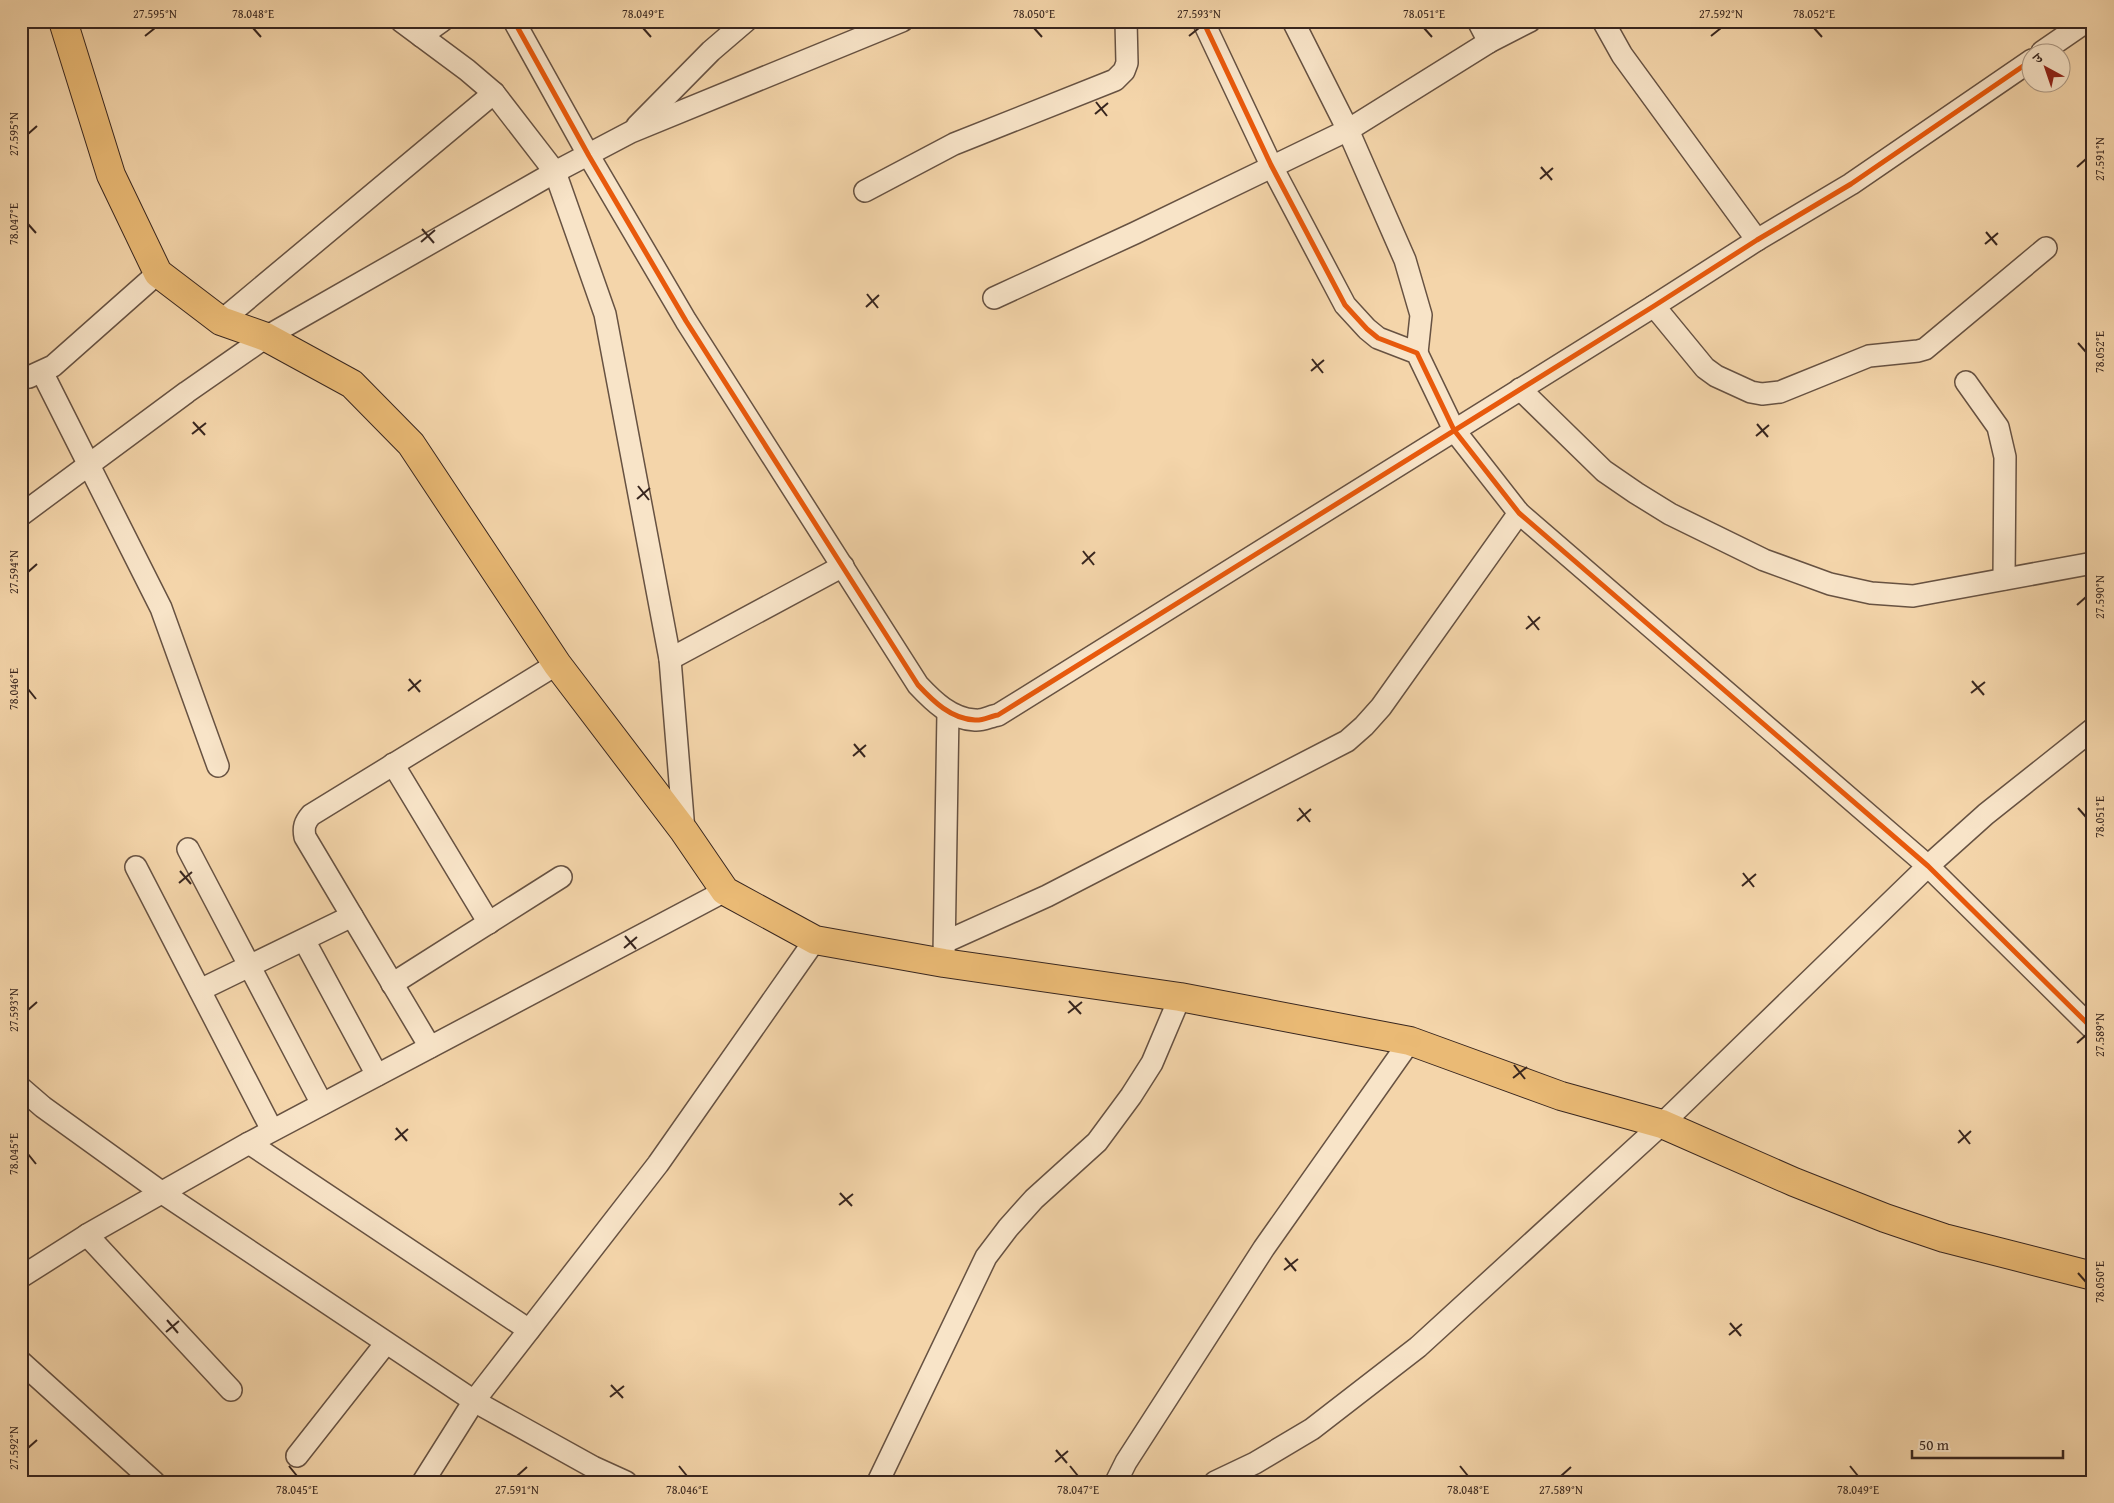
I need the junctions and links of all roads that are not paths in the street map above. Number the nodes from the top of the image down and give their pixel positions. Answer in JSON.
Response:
{"nodes":[{"id":1,"x":63,"y":21,"type":"edge"},
{"id":2,"x":401,"y":21,"type":"edge"},
{"id":3,"x":442,"y":21,"type":"edge"},
{"id":4,"x":514,"y":21,"type":"edge"},
{"id":5,"x":746,"y":21,"type":"edge"},
{"id":6,"x":902,"y":21,"type":"edge"},
{"id":7,"x":1126,"y":21,"type":"edge"},
{"id":8,"x":1203,"y":21,"type":"edge"},
{"id":9,"x":1293,"y":21,"type":"edge"},
{"id":10,"x":1478,"y":21,"type":"edge"},
{"id":11,"x":1530,"y":21,"type":"edge"},
{"id":12,"x":1603,"y":21,"type":"edge"},
{"id":13,"x":2087,"y":21,"type":"edge"},
{"id":14,"x":421,"y":36,"type":"junction"},
{"id":15,"x":1490,"y":42,"type":"junction"},
{"id":16,"x":2057,"y":42,"type":"edge"},
{"id":17,"x":2022,"y":67,"type":"edge"},
{"id":18,"x":494,"y":93,"type":"junction"},
{"id":19,"x":1348,"y":130,"type":"junction"},
{"id":20,"x":631,"y":132,"type":"junction"},
{"id":21,"x":589,"y":156,"type":"junction"},
{"id":22,"x":1271,"y":165,"type":"junction"},
{"id":23,"x":555,"y":172,"type":"junction"},
{"id":24,"x":865,"y":191,"type":"dead end"},
{"id":25,"x":1757,"y":240,"type":"junction"},
{"id":26,"x":2046,"y":248,"type":"dead end"},
{"id":27,"x":158,"y":273,"type":"junction"},
{"id":28,"x":994,"y":298,"type":"dead end"},
{"id":29,"x":1654,"y":306,"type":"junction"},
{"id":30,"x":221,"y":321,"type":"junction"},
{"id":31,"x":266,"y":337,"type":"junction"},
{"id":32,"x":1417,"y":353,"type":"junction"},
{"id":33,"x":42,"y":372,"type":"junction"},
{"id":34,"x":21,"y":378,"type":"edge"},
{"id":35,"x":1966,"y":382,"type":"dead end"},
{"id":36,"x":1520,"y":389,"type":"junction"},
{"id":37,"x":1454,"y":430,"type":"junction"},
{"id":38,"x":87,"y":465,"type":"junction"},
{"id":39,"x":1519,"y":513,"type":"junction"},
{"id":40,"x":21,"y":515,"type":"edge"},
{"id":41,"x":2093,"y":563,"type":"edge"},
{"id":42,"x":843,"y":566,"type":"junction"},
{"id":43,"x":2004,"y":580,"type":"junction"},
{"id":44,"x":670,"y":659,"type":"junction"},
{"id":45,"x":557,"y":664,"type":"junction"},
{"id":46,"x":948,"y":712,"type":"junction"},
{"id":47,"x":2093,"y":729,"type":"edge"},
{"id":48,"x":393,"y":764,"type":"junction"},
{"id":49,"x":218,"y":766,"type":"dead end"},
{"id":50,"x":684,"y":830,"type":"junction"},
{"id":51,"x":188,"y":849,"type":"dead end"},
{"id":52,"x":1928,"y":866,"type":"junction"},
{"id":53,"x":136,"y":867,"type":"dead end"},
{"id":54,"x":561,"y":877,"type":"dead end"},
{"id":55,"x":725,"y":891,"type":"junction"},
{"id":56,"x":352,"y":916,"type":"junction"},
{"id":57,"x":489,"y":923,"type":"junction"},
{"id":58,"x":304,"y":940,"type":"junction"},
{"id":59,"x":815,"y":940,"type":"junction"},
{"id":60,"x":944,"y":953,"type":"junction"},
{"id":61,"x":249,"y":966,"type":"junction"},
{"id":62,"x":392,"y":984,"type":"junction"},
{"id":63,"x":200,"y":990,"type":"junction"},
{"id":64,"x":1180,"y":997,"type":"junction"},
{"id":65,"x":2093,"y":1029,"type":"edge"},
{"id":66,"x":1410,"y":1041,"type":"junction"},
{"id":67,"x":430,"y":1047,"type":"junction"},
{"id":68,"x":377,"y":1075,"type":"junction"},
{"id":69,"x":21,"y":1088,"type":"edge"},
{"id":70,"x":322,"y":1104,"type":"junction"},
{"id":71,"x":1662,"y":1124,"type":"junction"},
{"id":72,"x":272,"y":1130,"type":"junction"},
{"id":73,"x":249,"y":1143,"type":"junction"},
{"id":74,"x":161,"y":1192,"type":"junction"},
{"id":75,"x":87,"y":1235,"type":"junction"},
{"id":76,"x":2093,"y":1276,"type":"edge"},
{"id":77,"x":21,"y":1277,"type":"edge"},
{"id":78,"x":529,"y":1330,"type":"junction"},
{"id":79,"x":386,"y":1343,"type":"junction"},
{"id":80,"x":21,"y":1362,"type":"edge"},
{"id":81,"x":231,"y":1390,"type":"dead end"},
{"id":82,"x":474,"y":1400,"type":"junction"},
{"id":83,"x":297,"y":1456,"type":"dead end"},
{"id":84,"x":154,"y":1482,"type":"edge"},
{"id":85,"x":423,"y":1482,"type":"edge"},
{"id":86,"x":626,"y":1482,"type":"edge"},
{"id":87,"x":878,"y":1482,"type":"edge"},
{"id":88,"x":1116,"y":1482,"type":"edge"},
{"id":89,"x":1215,"y":1482,"type":"edge"}],
"edges":[{"from":1,"to":27,"type":"main road"},
{"from":2,"to":14,"type":"street"},
{"from":3,"to":14,"type":"street"},
{"from":4,"to":21,"type":"street"},
{"from":5,"to":20,"type":"street"},
{"from":6,"to":20,"type":"street"},
{"from":7,"to":24,"type":"street"},
{"from":8,"to":22,"type":"street"},
{"from":9,"to":19,"type":"street"},
{"from":10,"to":15,"type":"street"},
{"from":11,"to":15,"type":"street"},
{"from":12,"to":25,"type":"street"},
{"from":13,"to":16,"type":"street"},
{"from":14,"to":18,"type":"street"},
{"from":15,"to":19,"type":"street"},
{"from":17,"to":25,"type":"street"},
{"from":18,"to":23,"type":"street"},
{"from":18,"to":30,"type":"street"},
{"from":19,"to":22,"type":"street"},
{"from":19,"to":32,"type":"street"},
{"from":20,"to":21,"type":"street"},
{"from":21,"to":23,"type":"street"},
{"from":21,"to":42,"type":"street"},
{"from":22,"to":28,"type":"street"},
{"from":22,"to":32,"type":"street"},
{"from":23,"to":31,"type":"street"},
{"from":23,"to":44,"type":"street"},
{"from":25,"to":29,"type":"street"},
{"from":26,"to":29,"type":"street"},
{"from":27,"to":30,"type":"main road"},
{"from":27,"to":33,"type":"street"},
{"from":29,"to":36,"type":"street"},
{"from":30,"to":31,"type":"main road"},
{"from":31,"to":38,"type":"street"},
{"from":31,"to":45,"type":"main road"},
{"from":32,"to":37,"type":"street"},
{"from":33,"to":34,"type":"street"},
{"from":33,"to":38,"type":"street"},
{"from":35,"to":43,"type":"street"},
{"from":36,"to":37,"type":"street"},
{"from":36,"to":43,"type":"street"},
{"from":37,"to":39,"type":"street"},
{"from":37,"to":46,"type":"street"},
{"from":38,"to":40,"type":"street"},
{"from":38,"to":49,"type":"street"},
{"from":39,"to":52,"type":"street"},
{"from":39,"to":60,"type":"street"},
{"from":41,"to":43,"type":"street"},
{"from":42,"to":44,"type":"street"},
{"from":42,"to":46,"type":"street"},
{"from":44,"to":50,"type":"street"},
{"from":45,"to":48,"type":"street"},
{"from":45,"to":50,"type":"main road"},
{"from":46,"to":60,"type":"street"},
{"from":47,"to":52,"type":"street"},
{"from":48,"to":56,"type":"street"},
{"from":48,"to":57,"type":"street"},
{"from":50,"to":55,"type":"main road"},
{"from":51,"to":61,"type":"street"},
{"from":52,"to":65,"type":"street"},
{"from":52,"to":71,"type":"street"},
{"from":53,"to":63,"type":"street"},
{"from":54,"to":57,"type":"street"},
{"from":55,"to":59,"type":"main road"},
{"from":55,"to":67,"type":"street"},
{"from":56,"to":58,"type":"street"},
{"from":56,"to":62,"type":"street"},
{"from":57,"to":62,"type":"street"},
{"from":58,"to":61,"type":"street"},
{"from":58,"to":68,"type":"street"},
{"from":59,"to":60,"type":"main road"},
{"from":59,"to":78,"type":"street"},
{"from":60,"to":64,"type":"main road"},
{"from":61,"to":63,"type":"street"},
{"from":61,"to":70,"type":"street"},
{"from":62,"to":67,"type":"street"},
{"from":63,"to":72,"type":"street"},
{"from":64,"to":66,"type":"main road"},
{"from":64,"to":87,"type":"street"},
{"from":66,"to":71,"type":"main road"},
{"from":66,"to":88,"type":"street"},
{"from":67,"to":68,"type":"street"},
{"from":68,"to":70,"type":"street"},
{"from":69,"to":74,"type":"street"},
{"from":70,"to":72,"type":"street"},
{"from":71,"to":76,"type":"main road"},
{"from":71,"to":89,"type":"street"},
{"from":72,"to":73,"type":"street"},
{"from":73,"to":74,"type":"street"},
{"from":73,"to":78,"type":"street"},
{"from":74,"to":75,"type":"street"},
{"from":74,"to":79,"type":"street"},
{"from":75,"to":77,"type":"street"},
{"from":75,"to":81,"type":"street"},
{"from":78,"to":82,"type":"street"},
{"from":79,"to":82,"type":"street"},
{"from":79,"to":83,"type":"street"},
{"from":80,"to":84,"type":"street"},
{"from":82,"to":85,"type":"street"},
{"from":82,"to":86,"type":"street"}]}
